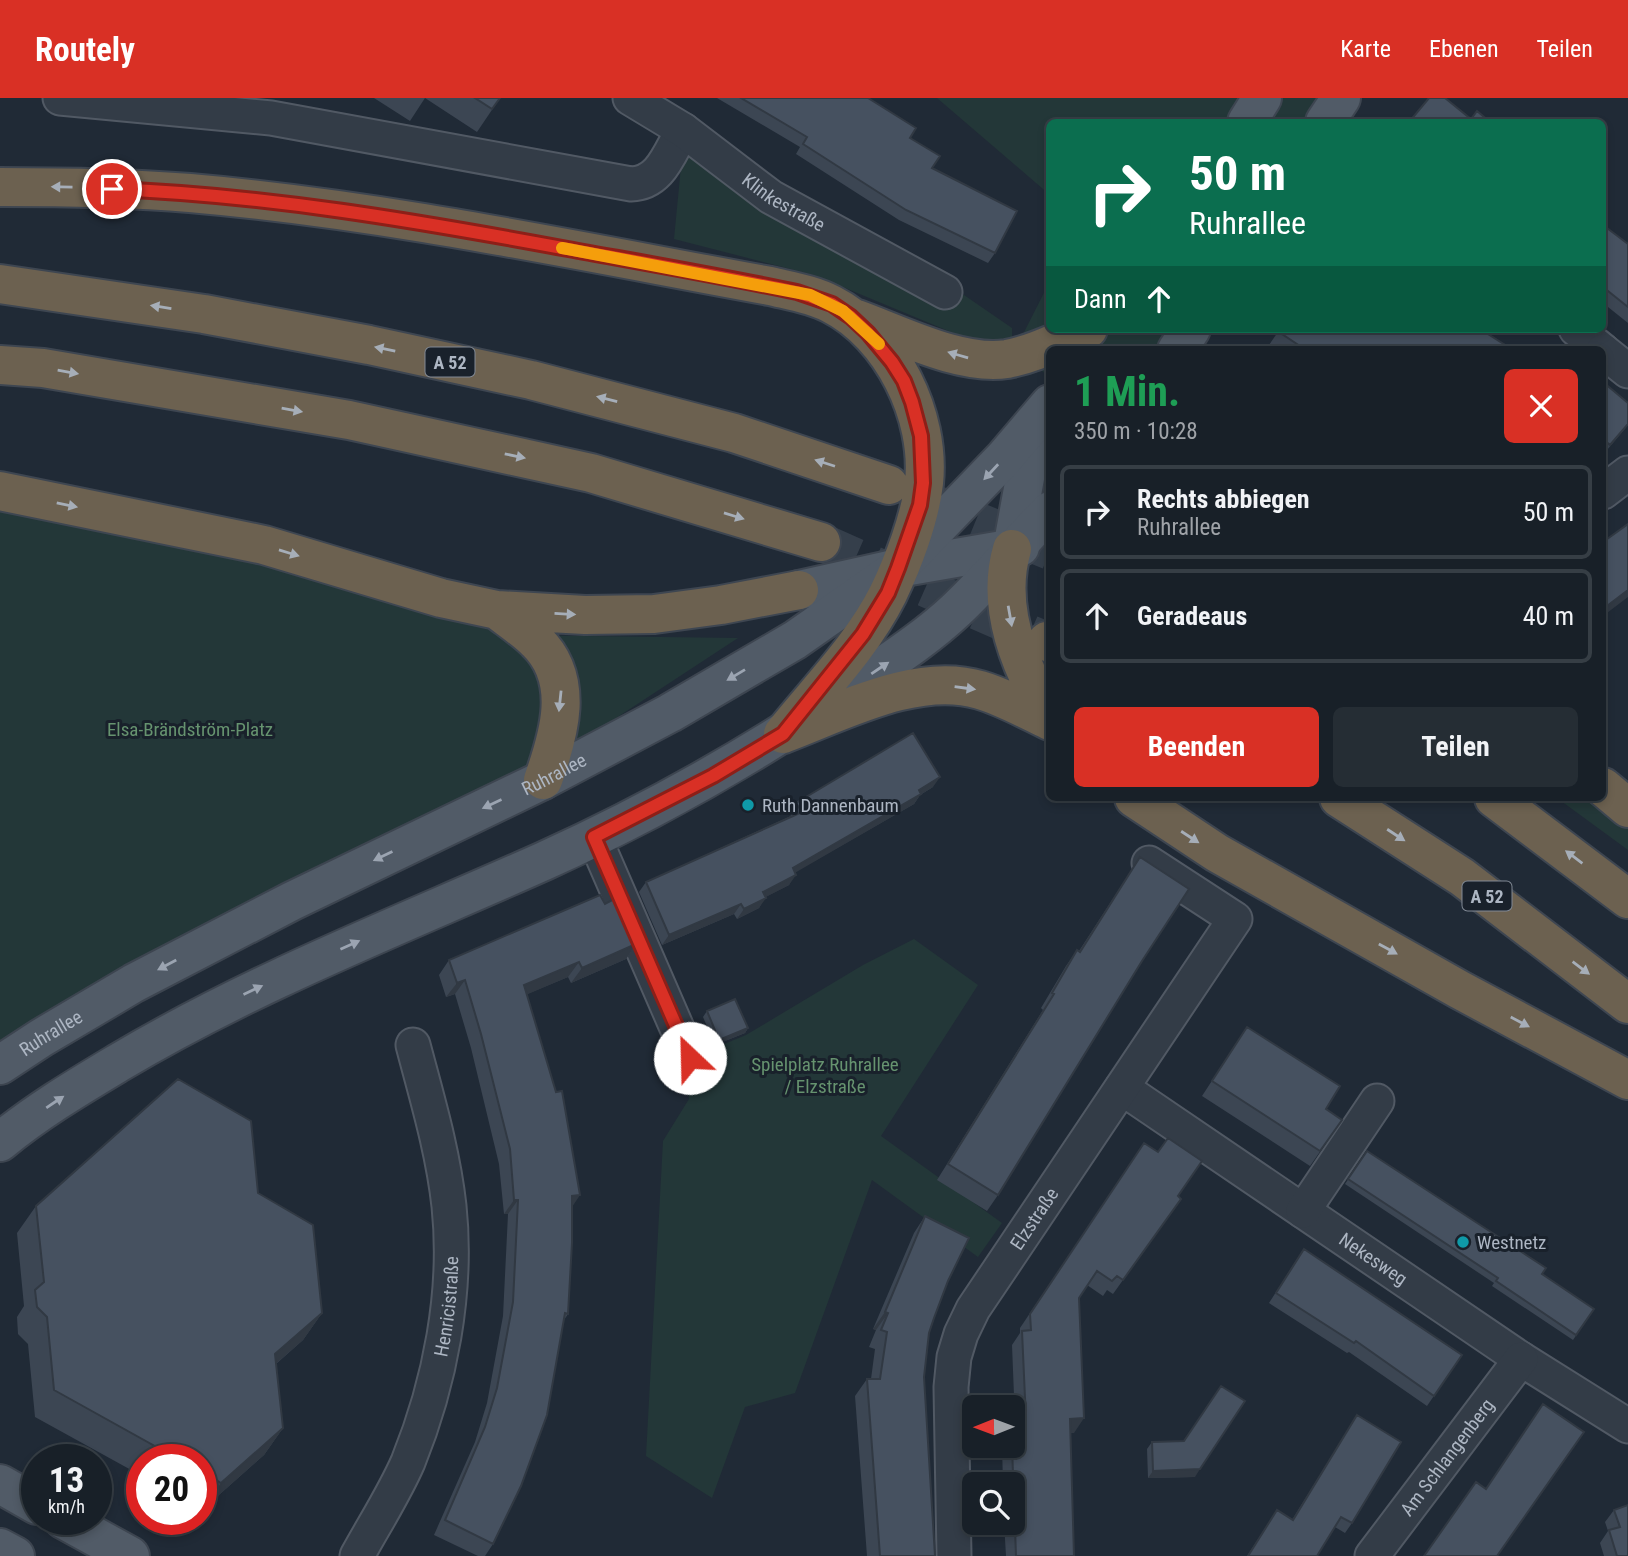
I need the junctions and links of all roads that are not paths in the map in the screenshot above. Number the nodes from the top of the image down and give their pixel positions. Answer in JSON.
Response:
{"nodes":[{"id":1,"x":60,"y":98,"type":"edge"},
{"id":2,"x":630,"y":98,"type":"edge"},
{"id":3,"x":1262,"y":98,"type":"edge"},
{"id":4,"x":1341,"y":98,"type":"edge"},
{"id":5,"x":1249,"y":119,"type":"edge"},
{"id":6,"x":1327,"y":119,"type":"edge"},
{"id":7,"x":683,"y":130,"type":"junction"},
{"id":8,"x":0,"y":187,"type":"edge"},
{"id":9,"x":0,"y":284,"type":"edge"},
{"id":10,"x":945,"y":292,"type":"dead end"},
{"id":11,"x":851,"y":317,"type":"junction"},
{"id":12,"x":1078,"y":333,"type":"edge"},
{"id":13,"x":1581,"y":333,"type":"edge"},
{"id":14,"x":1596,"y":346,"type":"edge"},
{"id":15,"x":1606,"y":354,"type":"edge"},
{"id":16,"x":0,"y":365,"type":"edge"},
{"id":17,"x":1628,"y":371,"type":"edge"},
{"id":18,"x":1043,"y":412,"type":"edge"},
{"id":19,"x":1628,"y":472,"type":"edge"},
{"id":20,"x":889,"y":485,"type":"tunnel mouth"},
{"id":21,"x":1606,"y":490,"type":"edge"},
{"id":22,"x":0,"y":491,"type":"edge"},
{"id":23,"x":1046,"y":515,"type":"edge"},
{"id":24,"x":1046,"y":541,"type":"edge"},
{"id":25,"x":821,"y":542,"type":"tunnel mouth"},
{"id":26,"x":1012,"y":549,"type":"junction"},
{"id":27,"x":898,"y":568,"type":"junction"},
{"id":28,"x":799,"y":590,"type":"joint"},
{"id":29,"x":497,"y":610,"type":"junction"},
{"id":30,"x":1046,"y":711,"type":"edge"},
{"id":31,"x":1046,"y":717,"type":"edge"},
{"id":32,"x":783,"y":734,"type":"junction"},
{"id":33,"x":542,"y":780,"type":"junction"},
{"id":34,"x":1606,"y":790,"type":"edge"},
{"id":35,"x":1139,"y":801,"type":"edge"},
{"id":36,"x":1344,"y":801,"type":"edge"},
{"id":37,"x":1498,"y":801,"type":"edge"},
{"id":38,"x":1628,"y":808,"type":"edge"},
{"id":39,"x":594,"y":837,"type":"junction"},
{"id":40,"x":1142,"y":859,"type":"edge"},
{"id":41,"x":1628,"y":899,"type":"edge"},
{"id":42,"x":1628,"y":1003,"type":"edge"},
{"id":43,"x":413,"y":1045,"type":"dead end"},
{"id":44,"x":690,"y":1058,"type":"dead end"},
{"id":45,"x":0,"y":1065,"type":"edge"},
{"id":46,"x":1628,"y":1080,"type":"edge"},
{"id":47,"x":1122,"y":1088,"type":"junction"},
{"id":48,"x":1377,"y":1101,"type":"dead end"},
{"id":49,"x":0,"y":1142,"type":"edge"},
{"id":50,"x":1303,"y":1212,"type":"junction"},
{"id":51,"x":1521,"y":1359,"type":"junction"},
{"id":52,"x":1628,"y":1426,"type":"edge"},
{"id":53,"x":0,"y":1484,"type":"edge"},
{"id":54,"x":21,"y":1496,"type":"edge"},
{"id":55,"x":92,"y":1535,"type":"edge"},
{"id":56,"x":0,"y":1548,"type":"edge"},
{"id":57,"x":15,"y":1556,"type":"edge"},
{"id":58,"x":130,"y":1556,"type":"edge"},
{"id":59,"x":357,"y":1556,"type":"edge"},
{"id":60,"x":954,"y":1556,"type":"edge"},
{"id":61,"x":1373,"y":1556,"type":"edge"}],
"edges":[{"from":1,"to":7,"type":"street"},
{"from":2,"to":7,"type":"street","name":"Klinkestraße"},
{"from":3,"to":5,"type":"main road"},
{"from":4,"to":6,"type":"main road"},
{"from":7,"to":10,"type":"street","name":"Klinkestraße"},
{"from":11,"to":8,"type":"highway","one_way":true},
{"from":20,"to":9,"type":"highway","number":"A 52","one_way":true},
{"from":12,"to":11,"type":"highway","one_way":true},
{"from":11,"to":27,"type":"highway"},
{"from":13,"to":14,"type":"street"},
{"from":15,"to":17,"type":"street"},
{"from":16,"to":25,"type":"highway","one_way":true},
{"from":18,"to":26,"type":"main road"},
{"from":18,"to":27,"type":"main road","name":"Ruhrallee","one_way":true},
{"from":19,"to":21,"type":"street"},
{"from":22,"to":29,"type":"highway","one_way":true},
{"from":23,"to":26,"type":"main road"},
{"from":24,"to":26,"type":"main road"},
{"from":26,"to":27,"type":"main road"},
{"from":26,"to":30,"type":"highway","one_way":true},
{"from":32,"to":26,"type":"main road","one_way":true},
{"from":27,"to":28,"type":"main road"},
{"from":27,"to":32,"type":"highway"},
{"from":27,"to":33,"type":"main road","name":"Ruhrallee","one_way":true},
{"from":29,"to":28,"type":"highway","one_way":true},
{"from":29,"to":33,"type":"highway","one_way":true},
{"from":32,"to":31,"type":"highway","one_way":true},
{"from":32,"to":39,"type":"main road"},
{"from":33,"to":45,"type":"main road","name":"Ruhrallee","one_way":true},
{"from":34,"to":38,"type":"highway"},
{"from":35,"to":46,"type":"highway","one_way":true},
{"from":36,"to":42,"type":"highway","number":"A 52","one_way":true},
{"from":41,"to":37,"type":"highway","one_way":true},
{"from":39,"to":44,"type":"street"},
{"from":49,"to":39,"type":"main road","one_way":true},
{"from":40,"to":47,"type":"street","name":"Elzstraße"},
{"from":43,"to":59,"type":"street","name":"Henricistraße"},
{"from":47,"to":50,"type":"street","name":"Nekesweg"},
{"from":47,"to":60,"type":"street","name":"Elzstraße"},
{"from":48,"to":50,"type":"street"},
{"from":50,"to":51,"type":"street","name":"Nekesweg"},
{"from":51,"to":52,"type":"street","name":"Nekesweg"},
{"from":51,"to":61,"type":"street","name":"Am Schlangenberg"},
{"from":53,"to":54,"type":"main road"},
{"from":55,"to":58,"type":"main road"},
{"from":56,"to":57,"type":"main road"}]}
